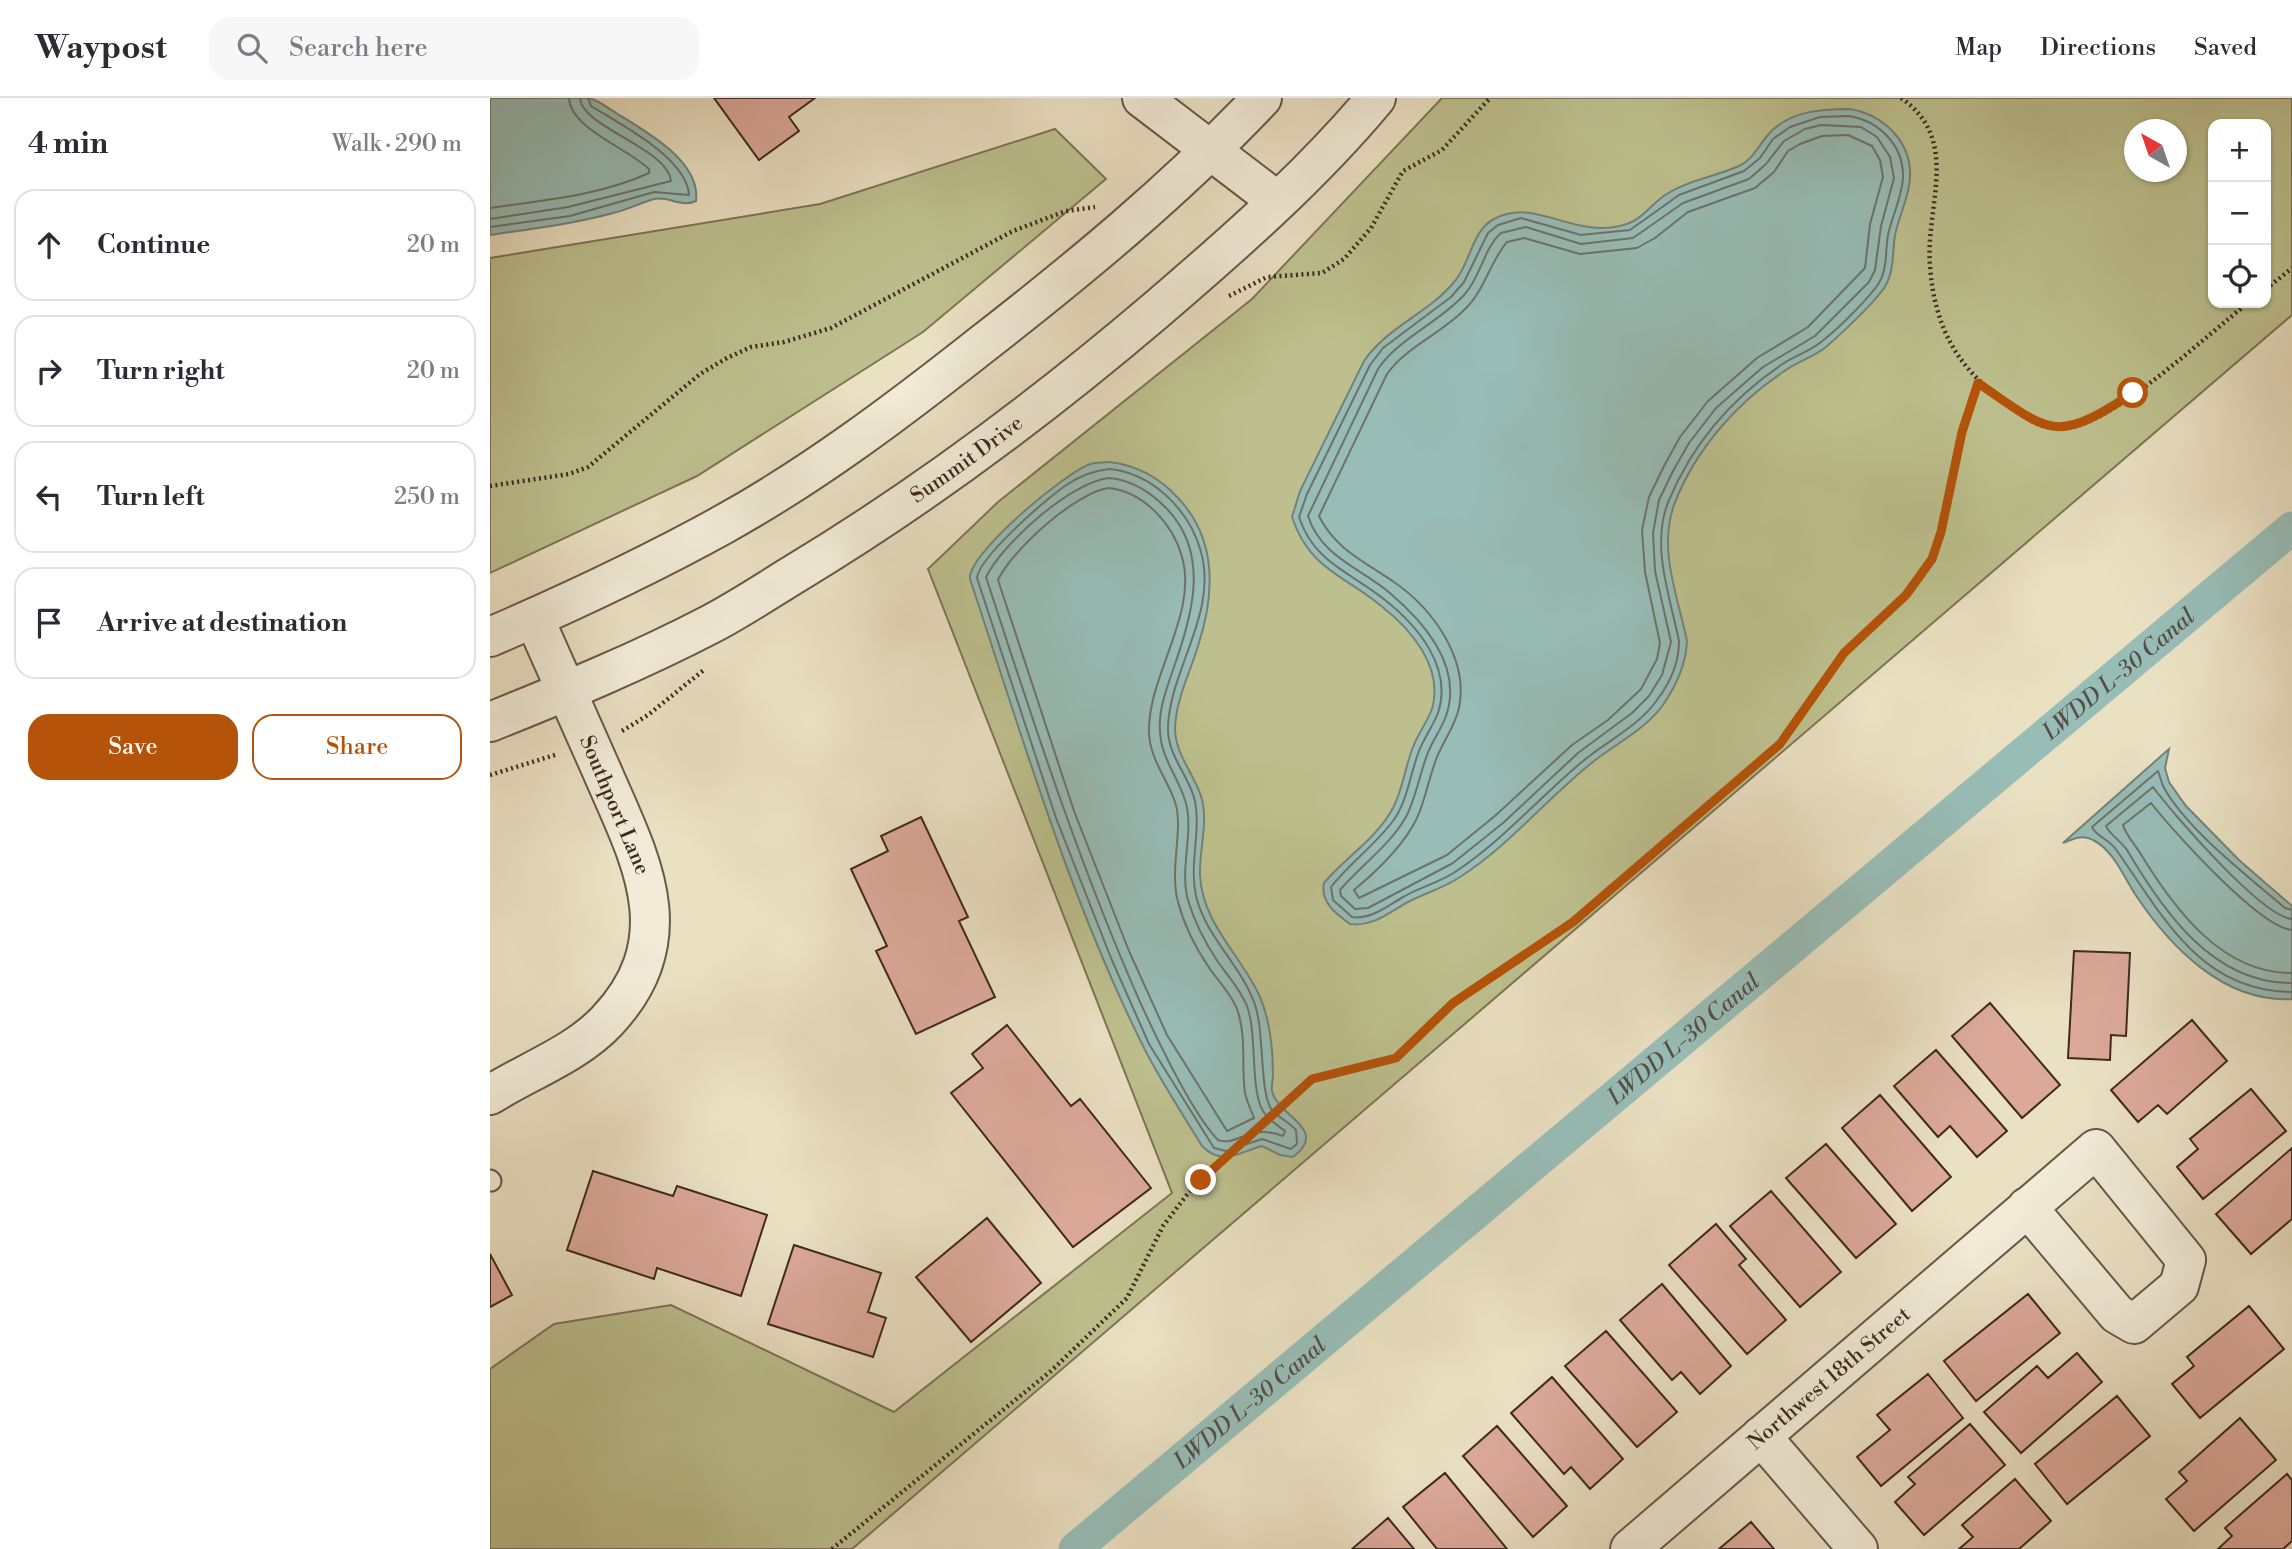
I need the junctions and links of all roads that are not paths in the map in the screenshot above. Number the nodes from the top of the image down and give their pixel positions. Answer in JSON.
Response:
{"nodes":[{"id":1,"x":1142,"y":98,"type":"edge"},
{"id":2,"x":1262,"y":98,"type":"edge"},
{"id":3,"x":1376,"y":98,"type":"edge"},
{"id":4,"x":1212,"y":151,"type":"junction"},
{"id":5,"x":1277,"y":201,"type":"junction"},
{"id":6,"x":534,"y":618,"type":"junction"},
{"id":7,"x":490,"y":637,"type":"edge"},
{"id":8,"x":567,"y":691,"type":"junction"},
{"id":9,"x":490,"y":722,"type":"edge"},
{"id":10,"x":490,"y":1095,"type":"edge"},
{"id":11,"x":2027,"y":1207,"type":"dead end"},
{"id":12,"x":1761,"y":1436,"type":"junction"},
{"id":13,"x":1630,"y":1549,"type":"edge"},
{"id":14,"x":1858,"y":1549,"type":"edge"}],
"edges":[{"from":1,"to":4,"type":"street"},
{"from":2,"to":4,"type":"street"},
{"from":3,"to":5,"type":"street","name":"Summit Drive"},
{"from":4,"to":5,"type":"street"},
{"from":4,"to":6,"type":"street"},
{"from":5,"to":8,"type":"street","name":"Summit Drive"},
{"from":6,"to":7,"type":"street"},
{"from":6,"to":8,"type":"street","name":"Southport Lane"},
{"from":8,"to":9,"type":"street","name":"Summit Drive"},
{"from":8,"to":10,"type":"street","name":"Southport Lane"},
{"from":11,"to":12,"type":"street","name":"Northwest 18th Street"},
{"from":12,"to":13,"type":"street","name":"Northwest 18th Street"},
{"from":12,"to":14,"type":"street"}]}
